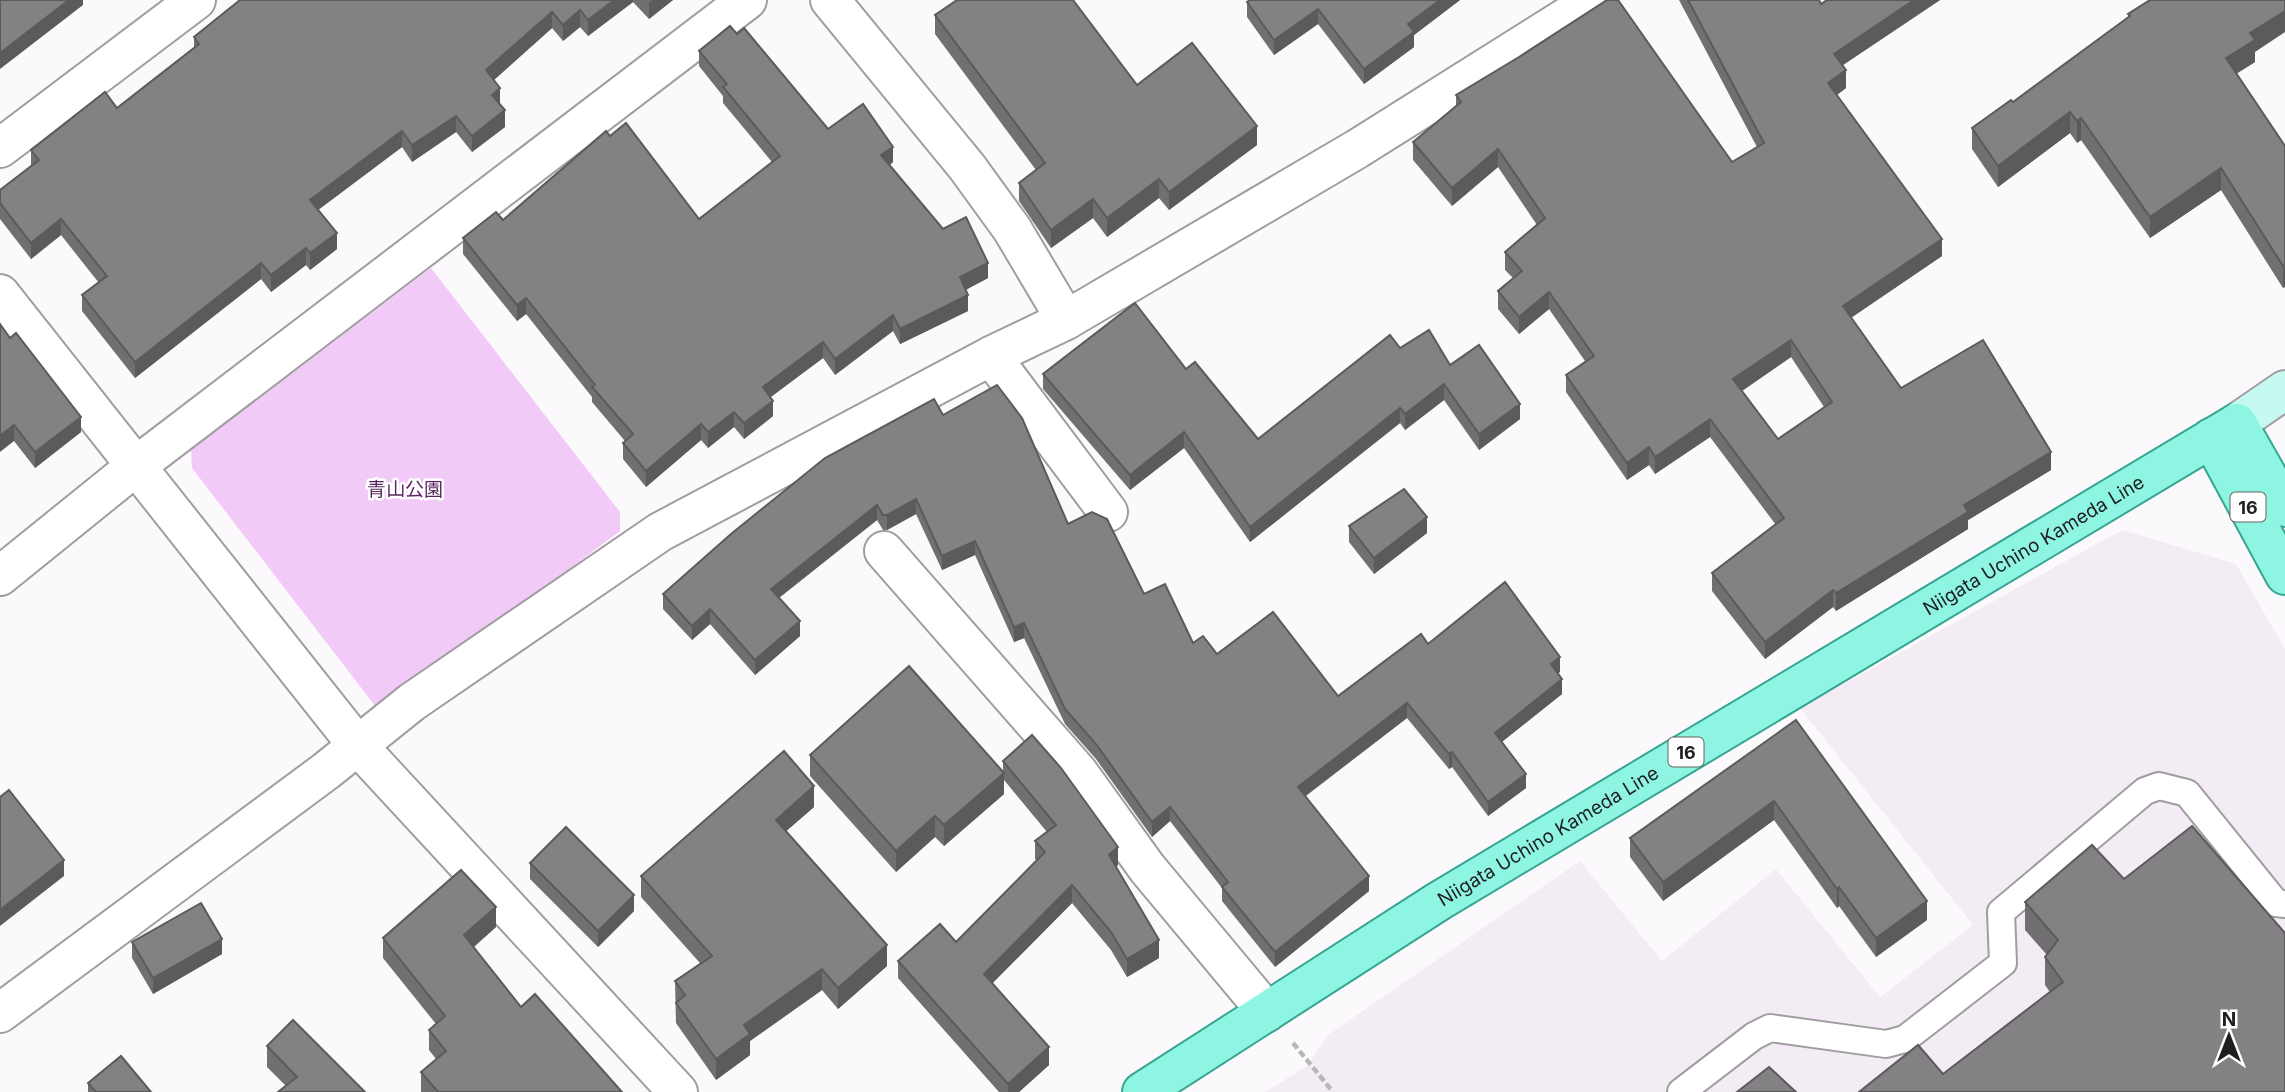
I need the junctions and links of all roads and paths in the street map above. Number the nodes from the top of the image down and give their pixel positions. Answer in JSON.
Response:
{"nodes":[{"id":1,"x":196,"y":0,"type":"edge"},
{"id":2,"x":747,"y":0,"type":"edge"},
{"id":3,"x":831,"y":0,"type":"edge"},
{"id":4,"x":1594,"y":0,"type":"edge"},
{"id":5,"x":0,"y":148,"type":"edge"},
{"id":6,"x":0,"y":294,"type":"edge"},
{"id":7,"x":1066,"y":320,"type":"junction"},
{"id":8,"x":991,"y":356,"type":"junction"},
{"id":9,"x":2285,"y":390,"type":"edge"},
{"id":10,"x":2224,"y":431,"type":"junction"},
{"id":11,"x":136,"y":466,"type":"junction"},
{"id":12,"x":2285,"y":508,"type":"edge"},
{"id":13,"x":1108,"y":513,"type":"dead end"},
{"id":14,"x":884,"y":551,"type":"dead end"},
{"id":15,"x":0,"y":576,"type":"edge"},
{"id":16,"x":2285,"y":576,"type":"edge"},
{"id":17,"x":358,"y":746,"type":"junction"},
{"id":18,"x":2282,"y":901,"type":"edge"},
{"id":19,"x":1268,"y":1012,"type":"junction"},
{"id":20,"x":0,"y":1013,"type":"edge"},
{"id":21,"x":678,"y":1092,"type":"edge"},
{"id":22,"x":1142,"y":1092,"type":"edge"},
{"id":23,"x":1334,"y":1092,"type":"edge"},
{"id":24,"x":1681,"y":1092,"type":"edge"}],
"edges":[{"from":1,"to":5,"type":"street"},
{"from":2,"to":11,"type":"street"},
{"from":3,"to":7,"type":"street"},
{"from":4,"to":7,"type":"street"},
{"from":6,"to":11,"type":"street"},
{"from":7,"to":8,"type":"street"},
{"from":8,"to":13,"type":"street"},
{"from":8,"to":17,"type":"street"},
{"from":9,"to":10,"type":"street"},
{"from":10,"to":12,"type":"main road","number":"16"},
{"from":10,"to":16,"type":"main road","number":"16"},
{"from":10,"to":19,"type":"main road","name":"Niigata Uchino Kameda Line","number":"16"},
{"from":11,"to":15,"type":"street"},
{"from":11,"to":17,"type":"street"},
{"from":14,"to":19,"type":"street"},
{"from":17,"to":20,"type":"street"},
{"from":17,"to":21,"type":"street"},
{"from":18,"to":24,"type":"lane"},
{"from":19,"to":22,"type":"main road","name":"Niigata Uchino Kameda Line","number":"16"},
{"from":19,"to":23,"type":"path"}]}
